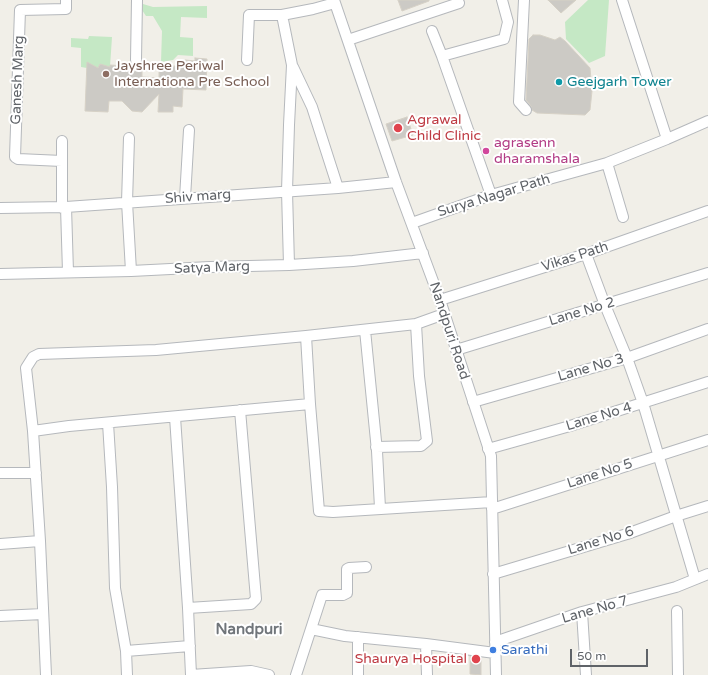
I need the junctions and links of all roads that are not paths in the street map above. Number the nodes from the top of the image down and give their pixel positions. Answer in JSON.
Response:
{"nodes":[{"id":1,"x":66,"y":0,"type":"edge"},
{"id":2,"x":137,"y":0,"type":"edge"},
{"id":3,"x":502,"y":0,"type":"edge"},
{"id":4,"x":524,"y":0,"type":"edge"},
{"id":5,"x":622,"y":0,"type":"edge"},
{"id":6,"x":334,"y":1,"type":"edge"},
{"id":7,"x":459,"y":3,"type":"dead end"},
{"id":8,"x":282,"y":15,"type":"junction"},
{"id":9,"x":432,"y":31,"type":"dead end"},
{"id":10,"x":348,"y":40,"type":"junction"},
{"id":11,"x":442,"y":56,"type":"junction"},
{"id":12,"x":136,"y":60,"type":"dead end"},
{"id":13,"x":247,"y":60,"type":"dead end"},
{"id":14,"x":292,"y":65,"type":"junction"},
{"id":15,"x":526,"y":110,"type":"dead end"},
{"id":16,"x":708,"y":121,"type":"edge"},
{"id":17,"x":189,"y":130,"type":"dead end"},
{"id":18,"x":129,"y":138,"type":"dead end"},
{"id":19,"x":667,"y":139,"type":"junction"},
{"id":20,"x":62,"y":141,"type":"dead end"},
{"id":21,"x":62,"y":161,"type":"junction"},
{"id":22,"x":607,"y":162,"type":"junction"},
{"id":23,"x":396,"y":182,"type":"junction"},
{"id":24,"x":338,"y":188,"type":"junction"},
{"id":25,"x":287,"y":191,"type":"junction"},
{"id":26,"x":491,"y":195,"type":"junction"},
{"id":27,"x":185,"y":198,"type":"junction"},
{"id":28,"x":127,"y":202,"type":"junction"},
{"id":29,"x":64,"y":207,"type":"junction"},
{"id":30,"x":0,"y":208,"type":"edge"},
{"id":31,"x":708,"y":211,"type":"edge"},
{"id":32,"x":623,"y":218,"type":"dead end"},
{"id":33,"x":412,"y":223,"type":"junction"},
{"id":34,"x":423,"y":253,"type":"junction"},
{"id":35,"x":586,"y":254,"type":"junction"},
{"id":36,"x":289,"y":265,"type":"junction"},
{"id":37,"x":132,"y":271,"type":"junction"},
{"id":38,"x":68,"y":272,"type":"junction"},
{"id":39,"x":708,"y":273,"type":"edge"},
{"id":40,"x":0,"y":274,"type":"edge"},
{"id":41,"x":440,"y":300,"type":"junction"},
{"id":42,"x":605,"y":305,"type":"junction"},
{"id":43,"x":444,"y":314,"type":"junction"},
{"id":44,"x":416,"y":324,"type":"junction"},
{"id":45,"x":708,"y":329,"type":"edge"},
{"id":46,"x":365,"y":330,"type":"junction"},
{"id":47,"x":306,"y":336,"type":"junction"},
{"id":48,"x":456,"y":350,"type":"junction"},
{"id":49,"x":627,"y":358,"type":"junction"},
{"id":50,"x":708,"y":382,"type":"edge"},
{"id":51,"x":473,"y":402,"type":"junction"},
{"id":52,"x":643,"y":403,"type":"junction"},
{"id":53,"x":310,"y":404,"type":"junction"},
{"id":54,"x":240,"y":410,"type":"junction"},
{"id":55,"x":175,"y":417,"type":"junction"},
{"id":56,"x":108,"y":423,"type":"junction"},
{"id":57,"x":33,"y":431,"type":"junction"},
{"id":58,"x":708,"y":440,"type":"edge"},
{"id":59,"x":376,"y":447,"type":"junction"},
{"id":60,"x":488,"y":449,"type":"junction"},
{"id":61,"x":659,"y":456,"type":"junction"},
{"id":62,"x":0,"y":473,"type":"edge"},
{"id":63,"x":36,"y":473,"type":"junction"},
{"id":64,"x":492,"y":505,"type":"junction"},
{"id":65,"x":708,"y":506,"type":"edge"},
{"id":66,"x":380,"y":508,"type":"junction"},
{"id":67,"x":676,"y":516,"type":"junction"},
{"id":68,"x":40,"y":541,"type":"junction"},
{"id":69,"x":0,"y":544,"type":"edge"},
{"id":70,"x":366,"y":567,"type":"dead end"},
{"id":71,"x":493,"y":574,"type":"junction"},
{"id":72,"x":708,"y":574,"type":"edge"},
{"id":73,"x":695,"y":579,"type":"junction"},
{"id":74,"x":188,"y":608,"type":"junction"},
{"id":75,"x":676,"y":611,"type":"dead end"},
{"id":76,"x":582,"y":612,"type":"junction"},
{"id":77,"x":43,"y":614,"type":"junction"},
{"id":78,"x":0,"y":616,"type":"edge"},
{"id":79,"x":311,"y":629,"type":"junction"},
{"id":80,"x":358,"y":637,"type":"junction"},
{"id":81,"x":495,"y":642,"type":"junction"},
{"id":82,"x":426,"y":644,"type":"junction"},
{"id":83,"x":190,"y":646,"type":"junction"},
{"id":84,"x":126,"y":651,"type":"junction"},
{"id":85,"x":495,"y":653,"type":"junction"},
{"id":86,"x":46,"y":675,"type":"edge"},
{"id":87,"x":127,"y":675,"type":"edge"},
{"id":88,"x":191,"y":675,"type":"edge"},
{"id":89,"x":270,"y":675,"type":"edge"},
{"id":90,"x":296,"y":675,"type":"edge"},
{"id":91,"x":358,"y":675,"type":"edge"},
{"id":92,"x":427,"y":675,"type":"edge"},
{"id":93,"x":496,"y":675,"type":"edge"},
{"id":94,"x":586,"y":675,"type":"edge"},
{"id":95,"x":678,"y":675,"type":"edge"}],
"edges":[{"from":1,"to":21,"type":"street","name":"Ganesh Marg"},
{"from":2,"to":12,"type":"street"},
{"from":3,"to":11,"type":"street"},
{"from":4,"to":15,"type":"street"},
{"from":5,"to":19,"type":"street"},
{"from":6,"to":8,"type":"street"},
{"from":6,"to":10,"type":"street","name":"Nandpuri Road"},
{"from":7,"to":10,"type":"street"},
{"from":8,"to":13,"type":"street"},
{"from":8,"to":14,"type":"street"},
{"from":9,"to":11,"type":"street"},
{"from":10,"to":23,"type":"street","name":"Nandpuri Road"},
{"from":11,"to":26,"type":"street"},
{"from":14,"to":24,"type":"street"},
{"from":14,"to":25,"type":"street"},
{"from":16,"to":19,"type":"street","name":"Surya Nagar Path"},
{"from":17,"to":27,"type":"street"},
{"from":18,"to":28,"type":"street"},
{"from":19,"to":22,"type":"street","name":"Surya Nagar Path"},
{"from":20,"to":21,"type":"street"},
{"from":21,"to":29,"type":"street"},
{"from":22,"to":26,"type":"street","name":"Surya Nagar Path"},
{"from":22,"to":32,"type":"street"},
{"from":23,"to":24,"type":"street","name":"Shiv marg"},
{"from":23,"to":33,"type":"street","name":"Nandpuri Road"},
{"from":24,"to":25,"type":"street","name":"Shiv marg"},
{"from":25,"to":27,"type":"street","name":"Shiv marg"},
{"from":25,"to":36,"type":"street"},
{"from":26,"to":33,"type":"street","name":"Surya Nagar Path"},
{"from":27,"to":28,"type":"street","name":"Shiv marg"},
{"from":28,"to":29,"type":"street","name":"Shiv marg"},
{"from":28,"to":37,"type":"street"},
{"from":29,"to":30,"type":"street","name":"Shiv marg"},
{"from":29,"to":38,"type":"street"},
{"from":31,"to":35,"type":"street","name":"Vikas Path"},
{"from":33,"to":34,"type":"street","name":"Nandpuri Road"},
{"from":34,"to":36,"type":"street","name":"Satya Marg"},
{"from":34,"to":41,"type":"street","name":"Nandpuri Road"},
{"from":35,"to":41,"type":"street","name":"Vikas Path"},
{"from":35,"to":42,"type":"street"},
{"from":36,"to":37,"type":"street","name":"Satya Marg"},
{"from":37,"to":38,"type":"street","name":"Satya Marg"},
{"from":38,"to":40,"type":"street","name":"Satya Marg"},
{"from":39,"to":42,"type":"street","name":"Lane No 2"},
{"from":41,"to":43,"type":"street","name":"Nandpuri Road"},
{"from":42,"to":48,"type":"street","name":"Lane No 2"},
{"from":42,"to":49,"type":"street"},
{"from":43,"to":44,"type":"street"},
{"from":43,"to":48,"type":"street","name":"Nandpuri Road"},
{"from":44,"to":46,"type":"street"},
{"from":44,"to":59,"type":"street"},
{"from":45,"to":49,"type":"street","name":"Lane No 3"},
{"from":46,"to":47,"type":"street"},
{"from":46,"to":59,"type":"street"},
{"from":47,"to":53,"type":"street"},
{"from":47,"to":57,"type":"street"},
{"from":48,"to":51,"type":"street","name":"Nandpuri Road"},
{"from":49,"to":51,"type":"street","name":"Lane No 3"},
{"from":49,"to":52,"type":"street"},
{"from":50,"to":52,"type":"street","name":"Lane No 4"},
{"from":51,"to":60,"type":"street","name":"Nandpuri Road"},
{"from":52,"to":60,"type":"street","name":"Lane No 4"},
{"from":52,"to":61,"type":"street"},
{"from":53,"to":54,"type":"street"},
{"from":53,"to":66,"type":"street","name":"Lane No 5"},
{"from":54,"to":55,"type":"street"},
{"from":54,"to":74,"type":"street"},
{"from":55,"to":56,"type":"street"},
{"from":55,"to":74,"type":"street"},
{"from":56,"to":57,"type":"street"},
{"from":56,"to":84,"type":"street"},
{"from":57,"to":63,"type":"street"},
{"from":58,"to":61,"type":"street","name":"Lane No 5"},
{"from":59,"to":66,"type":"street"},
{"from":60,"to":64,"type":"street","name":"Nandpuri Road"},
{"from":61,"to":64,"type":"street","name":"Lane No 5"},
{"from":61,"to":67,"type":"street"},
{"from":62,"to":63,"type":"street"},
{"from":63,"to":68,"type":"street"},
{"from":64,"to":66,"type":"street","name":"Lane No 5"},
{"from":64,"to":71,"type":"street","name":"Nandpuri Road"},
{"from":65,"to":67,"type":"street","name":"Lane No 6"},
{"from":67,"to":71,"type":"street","name":"Lane No 6"},
{"from":67,"to":73,"type":"street"},
{"from":68,"to":69,"type":"street"},
{"from":68,"to":77,"type":"street"},
{"from":70,"to":79,"type":"street"},
{"from":71,"to":81,"type":"street","name":"Nandpuri Road"},
{"from":72,"to":73,"type":"street","name":"Lane No 7"},
{"from":73,"to":76,"type":"street","name":"Lane No 7"},
{"from":74,"to":83,"type":"street"},
{"from":75,"to":95,"type":"street"},
{"from":76,"to":81,"type":"street","name":"Lane No 7"},
{"from":76,"to":94,"type":"street"},
{"from":77,"to":78,"type":"street"},
{"from":77,"to":86,"type":"street"},
{"from":79,"to":80,"type":"street"},
{"from":79,"to":90,"type":"street"},
{"from":80,"to":82,"type":"street"},
{"from":80,"to":91,"type":"street"},
{"from":81,"to":85,"type":"street","name":"Nandpuri Road"},
{"from":82,"to":85,"type":"street"},
{"from":82,"to":92,"type":"street"},
{"from":83,"to":84,"type":"street"},
{"from":83,"to":88,"type":"street"},
{"from":84,"to":87,"type":"street"},
{"from":85,"to":93,"type":"street","name":"Nandpuri Road"},
{"from":88,"to":89,"type":"street"}]}
